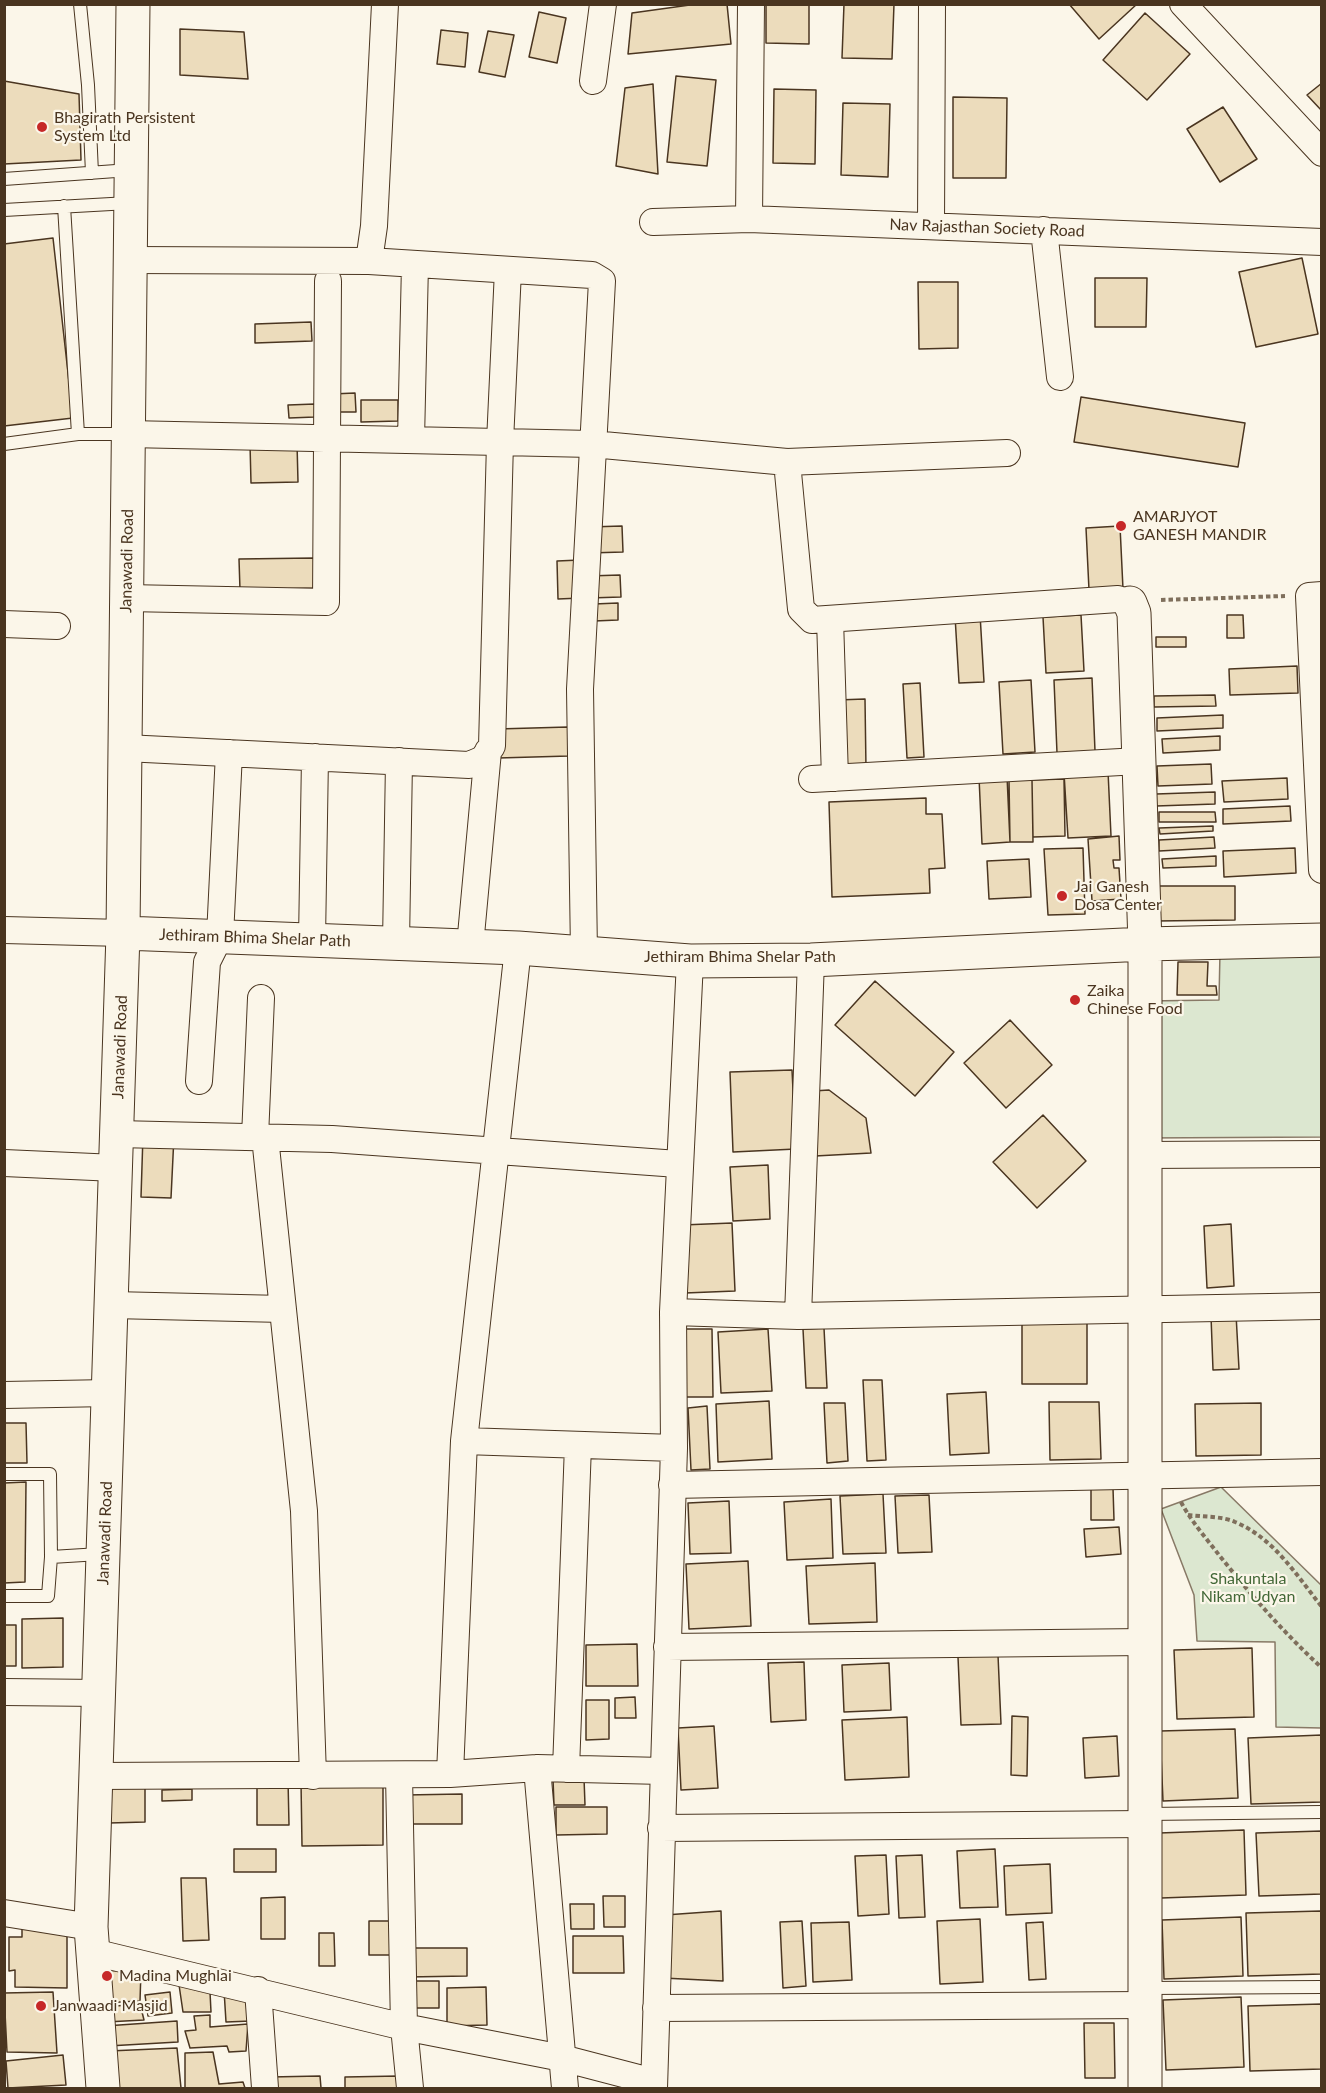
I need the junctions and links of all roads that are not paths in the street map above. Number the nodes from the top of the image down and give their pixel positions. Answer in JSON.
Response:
{"nodes":[{"id":1,"x":80,"y":4,"type":"edge"},
{"id":2,"x":133,"y":4,"type":"edge"},
{"id":3,"x":385,"y":4,"type":"edge"},
{"id":4,"x":603,"y":4,"type":"edge"},
{"id":5,"x":751,"y":4,"type":"edge"},
{"id":6,"x":932,"y":4,"type":"edge"},
{"id":7,"x":1183,"y":4,"type":"edge"},
{"id":8,"x":593,"y":81,"type":"dead end"},
{"id":9,"x":1322,"y":153,"type":"edge"},
{"id":10,"x":131,"y":170,"type":"junction"},
{"id":11,"x":92,"y":173,"type":"junction"},
{"id":12,"x":4,"y":179,"type":"edge"},
{"id":13,"x":131,"y":202,"type":"junction"},
{"id":14,"x":64,"y":206,"type":"junction"},
{"id":15,"x":4,"y":210,"type":"edge"},
{"id":16,"x":749,"y":219,"type":"junction"},
{"id":17,"x":653,"y":222,"type":"dead end"},
{"id":18,"x":931,"y":226,"type":"junction"},
{"id":19,"x":1044,"y":230,"type":"junction"},
{"id":20,"x":1322,"y":242,"type":"edge"},
{"id":21,"x":130,"y":260,"type":"junction"},
{"id":22,"x":369,"y":261,"type":"junction"},
{"id":23,"x":415,"y":264,"type":"junction"},
{"id":24,"x":508,"y":270,"type":"junction"},
{"id":25,"x":328,"y":281,"type":"dead end"},
{"id":26,"x":1060,"y":377,"type":"dead end"},
{"id":27,"x":78,"y":434,"type":"junction"},
{"id":28,"x":128,"y":434,"type":"junction"},
{"id":29,"x":328,"y":438,"type":"junction"},
{"id":30,"x":411,"y":440,"type":"junction"},
{"id":31,"x":500,"y":442,"type":"junction"},
{"id":32,"x":4,"y":444,"type":"edge"},
{"id":33,"x":592,"y":444,"type":"junction"},
{"id":34,"x":1006,"y":453,"type":"dead end"},
{"id":35,"x":787,"y":462,"type":"junction"},
{"id":36,"x":1315,"y":596,"type":"edge"},
{"id":37,"x":127,"y":598,"type":"junction"},
{"id":38,"x":1130,"y":603,"type":"joint"},
{"id":39,"x":830,"y":619,"type":"junction"},
{"id":40,"x":4,"y":624,"type":"edge"},
{"id":41,"x":57,"y":626,"type":"dead end"},
{"id":42,"x":125,"y":748,"type":"junction"},
{"id":43,"x":488,"y":751,"type":"junction"},
{"id":44,"x":230,"y":753,"type":"junction"},
{"id":45,"x":315,"y":757,"type":"junction"},
{"id":46,"x":399,"y":761,"type":"junction"},
{"id":47,"x":1139,"y":761,"type":"junction"},
{"id":48,"x":1319,"y":768,"type":"edge"},
{"id":49,"x":1322,"y":870,"type":"edge"},
{"id":50,"x":4,"y":930,"type":"edge"},
{"id":51,"x":123,"y":933,"type":"junction"},
{"id":52,"x":220,"y":936,"type":"junction"},
{"id":53,"x":312,"y":940,"type":"junction"},
{"id":54,"x":1322,"y":940,"type":"edge"},
{"id":55,"x":396,"y":943,"type":"junction"},
{"id":56,"x":1145,"y":944,"type":"junction"},
{"id":57,"x":470,"y":946,"type":"junction"},
{"id":58,"x":518,"y":948,"type":"junction"},
{"id":59,"x":584,"y":953,"type":"junction"},
{"id":60,"x":811,"y":960,"type":"junction"},
{"id":61,"x":690,"y":961,"type":"junction"},
{"id":62,"x":261,"y":998,"type":"dead end"},
{"id":63,"x":199,"y":1081,"type":"dead end"},
{"id":64,"x":117,"y":1134,"type":"junction"},
{"id":65,"x":260,"y":1137,"type":"junction"},
{"id":66,"x":496,"y":1150,"type":"junction"},
{"id":67,"x":1322,"y":1154,"type":"edge"},
{"id":68,"x":1144,"y":1155,"type":"junction"},
{"id":69,"x":4,"y":1163,"type":"edge"},
{"id":70,"x":678,"y":1164,"type":"junction"},
{"id":71,"x":116,"y":1168,"type":"junction"},
{"id":72,"x":112,"y":1305,"type":"junction"},
{"id":73,"x":1322,"y":1306,"type":"edge"},
{"id":74,"x":1143,"y":1308,"type":"junction"},
{"id":75,"x":283,"y":1309,"type":"junction"},
{"id":76,"x":673,"y":1312,"type":"junction"},
{"id":77,"x":798,"y":1316,"type":"junction"},
{"id":78,"x":109,"y":1393,"type":"junction"},
{"id":79,"x":4,"y":1395,"type":"edge"},
{"id":80,"x":464,"y":1441,"type":"junction"},
{"id":81,"x":578,"y":1445,"type":"junction"},
{"id":82,"x":674,"y":1448,"type":"junction"},
{"id":83,"x":1322,"y":1472,"type":"edge"},
{"id":84,"x":4,"y":1474,"type":"edge"},
{"id":85,"x":1156,"y":1475,"type":"junction"},
{"id":86,"x":672,"y":1485,"type":"junction"},
{"id":87,"x":105,"y":1554,"type":"junction"},
{"id":88,"x":51,"y":1557,"type":"junction"},
{"id":89,"x":4,"y":1596,"type":"edge"},
{"id":90,"x":1145,"y":1642,"type":"junction"},
{"id":91,"x":667,"y":1647,"type":"junction"},
{"id":92,"x":4,"y":1692,"type":"edge"},
{"id":93,"x":100,"y":1693,"type":"junction"},
{"id":94,"x":537,"y":1768,"type":"junction"},
{"id":95,"x":566,"y":1769,"type":"junction"},
{"id":96,"x":663,"y":1771,"type":"junction"},
{"id":97,"x":450,"y":1774,"type":"junction"},
{"id":98,"x":399,"y":1775,"type":"junction"},
{"id":99,"x":97,"y":1776,"type":"junction"},
{"id":100,"x":313,"y":1776,"type":"junction"},
{"id":101,"x":1322,"y":1812,"type":"edge"},
{"id":102,"x":1145,"y":1819,"type":"junction"},
{"id":103,"x":661,"y":1828,"type":"junction"},
{"id":104,"x":4,"y":1913,"type":"edge"},
{"id":105,"x":92,"y":1940,"type":"junction"},
{"id":106,"x":1322,"y":1987,"type":"edge"},
{"id":107,"x":258,"y":1990,"type":"junction"},
{"id":108,"x":1145,"y":1996,"type":"junction"},
{"id":109,"x":656,"y":2008,"type":"junction"},
{"id":110,"x":404,"y":2027,"type":"junction"},
{"id":111,"x":562,"y":2058,"type":"junction"},
{"id":112,"x":654,"y":2085,"type":"edge"},
{"id":113,"x":103,"y":2088,"type":"edge"},
{"id":114,"x":265,"y":2088,"type":"edge"},
{"id":115,"x":410,"y":2088,"type":"edge"},
{"id":116,"x":565,"y":2088,"type":"edge"},
{"id":117,"x":1145,"y":2088,"type":"edge"}],
"edges":[{"from":1,"to":11,"type":"lane"},
{"from":2,"to":10,"type":"street","name":"Janawadi Road"},
{"from":3,"to":22,"type":"street"},
{"from":4,"to":8,"type":"street"},
{"from":5,"to":16,"type":"street"},
{"from":6,"to":18,"type":"street"},
{"from":7,"to":9,"type":"street"},
{"from":10,"to":11,"type":"lane"},
{"from":10,"to":13,"type":"street","name":"Janawadi Road"},
{"from":11,"to":12,"type":"lane"},
{"from":13,"to":14,"type":"lane"},
{"from":13,"to":21,"type":"street","name":"Janawadi Road"},
{"from":14,"to":15,"type":"lane"},
{"from":14,"to":27,"type":"lane"},
{"from":16,"to":17,"type":"street","name":"Nav Rajasthan Society Road"},
{"from":16,"to":18,"type":"street","name":"Nav Rajasthan Society Road"},
{"from":18,"to":19,"type":"street","name":"Nav Rajasthan Society Road"},
{"from":19,"to":20,"type":"street","name":"Nav Rajasthan Society Road"},
{"from":19,"to":26,"type":"street"},
{"from":21,"to":22,"type":"street"},
{"from":21,"to":28,"type":"street","name":"Janawadi Road"},
{"from":22,"to":23,"type":"street"},
{"from":23,"to":24,"type":"street"},
{"from":23,"to":30,"type":"street"},
{"from":24,"to":31,"type":"street"},
{"from":24,"to":33,"type":"street"},
{"from":25,"to":29,"type":"street"},
{"from":27,"to":28,"type":"lane"},
{"from":27,"to":32,"type":"lane"},
{"from":28,"to":29,"type":"street"},
{"from":28,"to":37,"type":"street","name":"Janawadi Road"},
{"from":29,"to":30,"type":"street"},
{"from":29,"to":37,"type":"street"},
{"from":30,"to":31,"type":"street"},
{"from":31,"to":33,"type":"street"},
{"from":31,"to":43,"type":"street"},
{"from":33,"to":35,"type":"street"},
{"from":33,"to":59,"type":"street"},
{"from":34,"to":35,"type":"street"},
{"from":35,"to":39,"type":"street"},
{"from":36,"to":48,"type":"street"},
{"from":37,"to":42,"type":"street","name":"Janawadi Road"},
{"from":38,"to":39,"type":"street"},
{"from":38,"to":47,"type":"street"},
{"from":39,"to":47,"type":"street"},
{"from":40,"to":41,"type":"street"},
{"from":42,"to":44,"type":"street"},
{"from":42,"to":51,"type":"street","name":"Janawadi Road"},
{"from":43,"to":46,"type":"street"},
{"from":43,"to":57,"type":"street"},
{"from":44,"to":45,"type":"street"},
{"from":44,"to":52,"type":"street"},
{"from":45,"to":46,"type":"street"},
{"from":45,"to":53,"type":"street"},
{"from":46,"to":55,"type":"street"},
{"from":47,"to":56,"type":"street"},
{"from":48,"to":49,"type":"street"},
{"from":50,"to":51,"type":"street"},
{"from":51,"to":52,"type":"street","name":"Jethiram Bhima Shelar Path"},
{"from":51,"to":64,"type":"street","name":"Janawadi Road"},
{"from":52,"to":53,"type":"street","name":"Jethiram Bhima Shelar Path"},
{"from":52,"to":63,"type":"street"},
{"from":53,"to":55,"type":"street","name":"Jethiram Bhima Shelar Path"},
{"from":54,"to":56,"type":"street","name":"Jethiram Bhima Shelar Path"},
{"from":55,"to":57,"type":"street","name":"Jethiram Bhima Shelar Path"},
{"from":56,"to":60,"type":"street","name":"Jethiram Bhima Shelar Path"},
{"from":56,"to":68,"type":"street"},
{"from":57,"to":58,"type":"street","name":"Jethiram Bhima Shelar Path"},
{"from":58,"to":59,"type":"street","name":"Jethiram Bhima Shelar Path"},
{"from":58,"to":66,"type":"street"},
{"from":59,"to":61,"type":"street","name":"Jethiram Bhima Shelar Path"},
{"from":60,"to":61,"type":"street","name":"Jethiram Bhima Shelar Path"},
{"from":60,"to":77,"type":"street"},
{"from":61,"to":70,"type":"street"},
{"from":62,"to":65,"type":"street"},
{"from":64,"to":65,"type":"street"},
{"from":64,"to":71,"type":"street","name":"Janawadi Road"},
{"from":65,"to":66,"type":"street"},
{"from":65,"to":75,"type":"street"},
{"from":66,"to":70,"type":"street"},
{"from":66,"to":80,"type":"street"},
{"from":67,"to":68,"type":"street"},
{"from":68,"to":74,"type":"street"},
{"from":69,"to":71,"type":"street"},
{"from":70,"to":76,"type":"street"},
{"from":71,"to":72,"type":"street","name":"Janawadi Road"},
{"from":72,"to":75,"type":"street"},
{"from":72,"to":78,"type":"street","name":"Janawadi Road"},
{"from":73,"to":74,"type":"street"},
{"from":74,"to":77,"type":"street"},
{"from":74,"to":85,"type":"street"},
{"from":75,"to":100,"type":"street"},
{"from":76,"to":77,"type":"street"},
{"from":76,"to":82,"type":"street"},
{"from":78,"to":79,"type":"street"},
{"from":78,"to":87,"type":"street","name":"Janawadi Road"},
{"from":80,"to":81,"type":"street"},
{"from":80,"to":97,"type":"street"},
{"from":81,"to":82,"type":"street"},
{"from":81,"to":95,"type":"street"},
{"from":82,"to":86,"type":"street"},
{"from":83,"to":85,"type":"street"},
{"from":84,"to":88,"type":"lane"},
{"from":85,"to":86,"type":"street"},
{"from":85,"to":90,"type":"street"},
{"from":86,"to":91,"type":"street"},
{"from":87,"to":88,"type":"lane"},
{"from":87,"to":93,"type":"street","name":"Janawadi Road"},
{"from":88,"to":89,"type":"lane"},
{"from":90,"to":91,"type":"street"},
{"from":90,"to":102,"type":"street"},
{"from":91,"to":96,"type":"street"},
{"from":92,"to":93,"type":"street"},
{"from":93,"to":99,"type":"street","name":"Janawadi Road"},
{"from":94,"to":95,"type":"street"},
{"from":94,"to":97,"type":"street"},
{"from":94,"to":111,"type":"street"},
{"from":95,"to":96,"type":"street"},
{"from":96,"to":103,"type":"street"},
{"from":97,"to":98,"type":"street"},
{"from":98,"to":100,"type":"street"},
{"from":98,"to":110,"type":"street"},
{"from":99,"to":100,"type":"street"},
{"from":99,"to":105,"type":"street","name":"Janawadi Road"},
{"from":101,"to":102,"type":"lane"},
{"from":102,"to":103,"type":"street"},
{"from":102,"to":108,"type":"street"},
{"from":103,"to":109,"type":"street"},
{"from":104,"to":105,"type":"street"},
{"from":105,"to":107,"type":"street"},
{"from":105,"to":113,"type":"street","name":"Janawadi Road"},
{"from":106,"to":108,"type":"lane"},
{"from":107,"to":110,"type":"street"},
{"from":107,"to":114,"type":"street"},
{"from":108,"to":109,"type":"street"},
{"from":108,"to":117,"type":"street"},
{"from":109,"to":112,"type":"street"},
{"from":110,"to":111,"type":"street"},
{"from":110,"to":115,"type":"street"},
{"from":111,"to":112,"type":"street"},
{"from":111,"to":116,"type":"street"}]}
